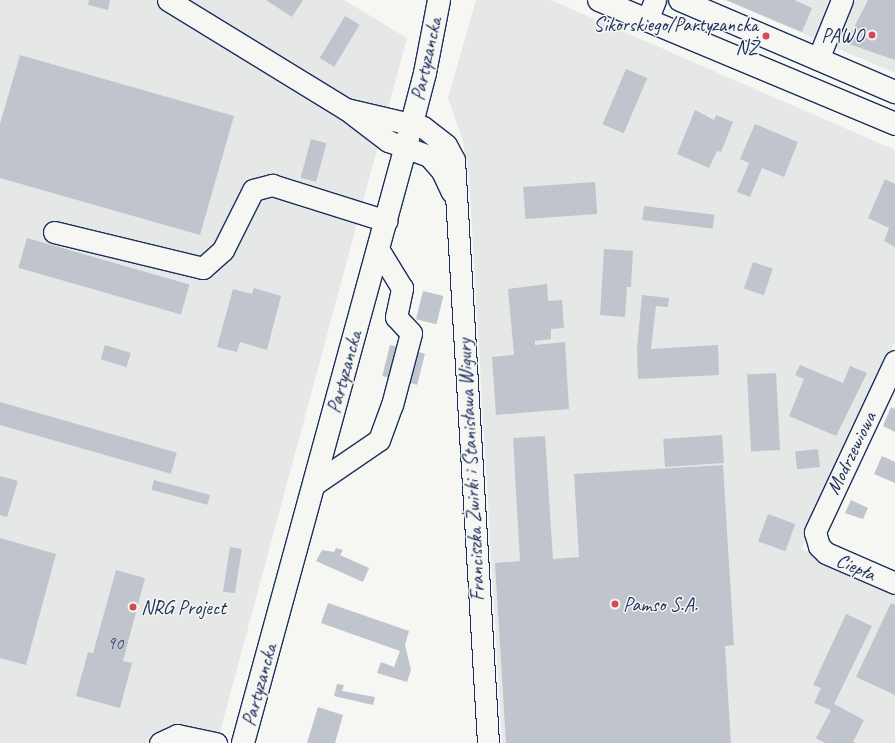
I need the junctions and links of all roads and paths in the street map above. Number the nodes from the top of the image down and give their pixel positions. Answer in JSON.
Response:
{"nodes":[{"id":1,"x":168,"y":0,"type":"edge"},
{"id":2,"x":439,"y":0,"type":"edge"},
{"id":3,"x":599,"y":0,"type":"edge"},
{"id":4,"x":655,"y":0,"type":"edge"},
{"id":5,"x":680,"y":0,"type":"edge"},
{"id":6,"x":842,"y":0,"type":"edge"},
{"id":7,"x":647,"y":20,"type":"junction"},
{"id":8,"x":818,"y":59,"type":"junction"},
{"id":9,"x":895,"y":92,"type":"edge"},
{"id":10,"x":346,"y":108,"type":"junction"},
{"id":11,"x":412,"y":122,"type":"junction"},
{"id":12,"x":895,"y":124,"type":"edge"},
{"id":13,"x":406,"y":146,"type":"junction"},
{"id":14,"x":454,"y":196,"type":"junction"},
{"id":15,"x":386,"y":221,"type":"junction"},
{"id":16,"x":54,"y":232,"type":"dead end"},
{"id":17,"x":378,"y":249,"type":"junction"},
{"id":18,"x":895,"y":361,"type":"edge"},
{"id":19,"x":313,"y":486,"type":"junction"},
{"id":20,"x":819,"y":546,"type":"joint"},
{"id":21,"x":895,"y":583,"type":"edge"},
{"id":22,"x":160,"y":743,"type":"edge"},
{"id":23,"x":216,"y":743,"type":"edge"},
{"id":24,"x":242,"y":743,"type":"edge"},
{"id":25,"x":488,"y":743,"type":"edge"}],
"edges":[{"from":1,"to":10,"type":"street"},
{"from":2,"to":11,"type":"main road","name":"Partyzancka"},
{"from":3,"to":7,"type":"main road"},
{"from":4,"to":7,"type":"street"},
{"from":5,"to":8,"type":"main road"},
{"from":6,"to":8,"type":"street"},
{"from":7,"to":12,"type":"main road"},
{"from":8,"to":9,"type":"main road"},
{"from":10,"to":11,"type":"street","name":"Franciszka Żwirki i Stanisława Wigury"},
{"from":10,"to":13,"type":"street","name":"Franciszka Żwirki i Stanisława Wigury"},
{"from":11,"to":13,"type":"main road","name":"Partyzancka"},
{"from":11,"to":14,"type":"street","name":"Franciszka Żwirki i Stanisława Wigury"},
{"from":13,"to":14,"type":"street","name":"Franciszka Żwirki i Stanisława Wigury"},
{"from":13,"to":15,"type":"main road","name":"Partyzancka"},
{"from":14,"to":25,"type":"street","name":"Franciszka Żwirki i Stanisława Wigury"},
{"from":15,"to":16,"type":"street"},
{"from":15,"to":17,"type":"main road","name":"Partyzancka"},
{"from":17,"to":19,"type":"main road","name":"Partyzancka"},
{"from":17,"to":19,"type":"street"},
{"from":18,"to":20,"type":"street","name":"Modrzewiowa"},
{"from":19,"to":24,"type":"main road","name":"Partyzancka"},
{"from":20,"to":21,"type":"street","name":"Ciepła"},
{"from":22,"to":23,"type":"street"}]}
